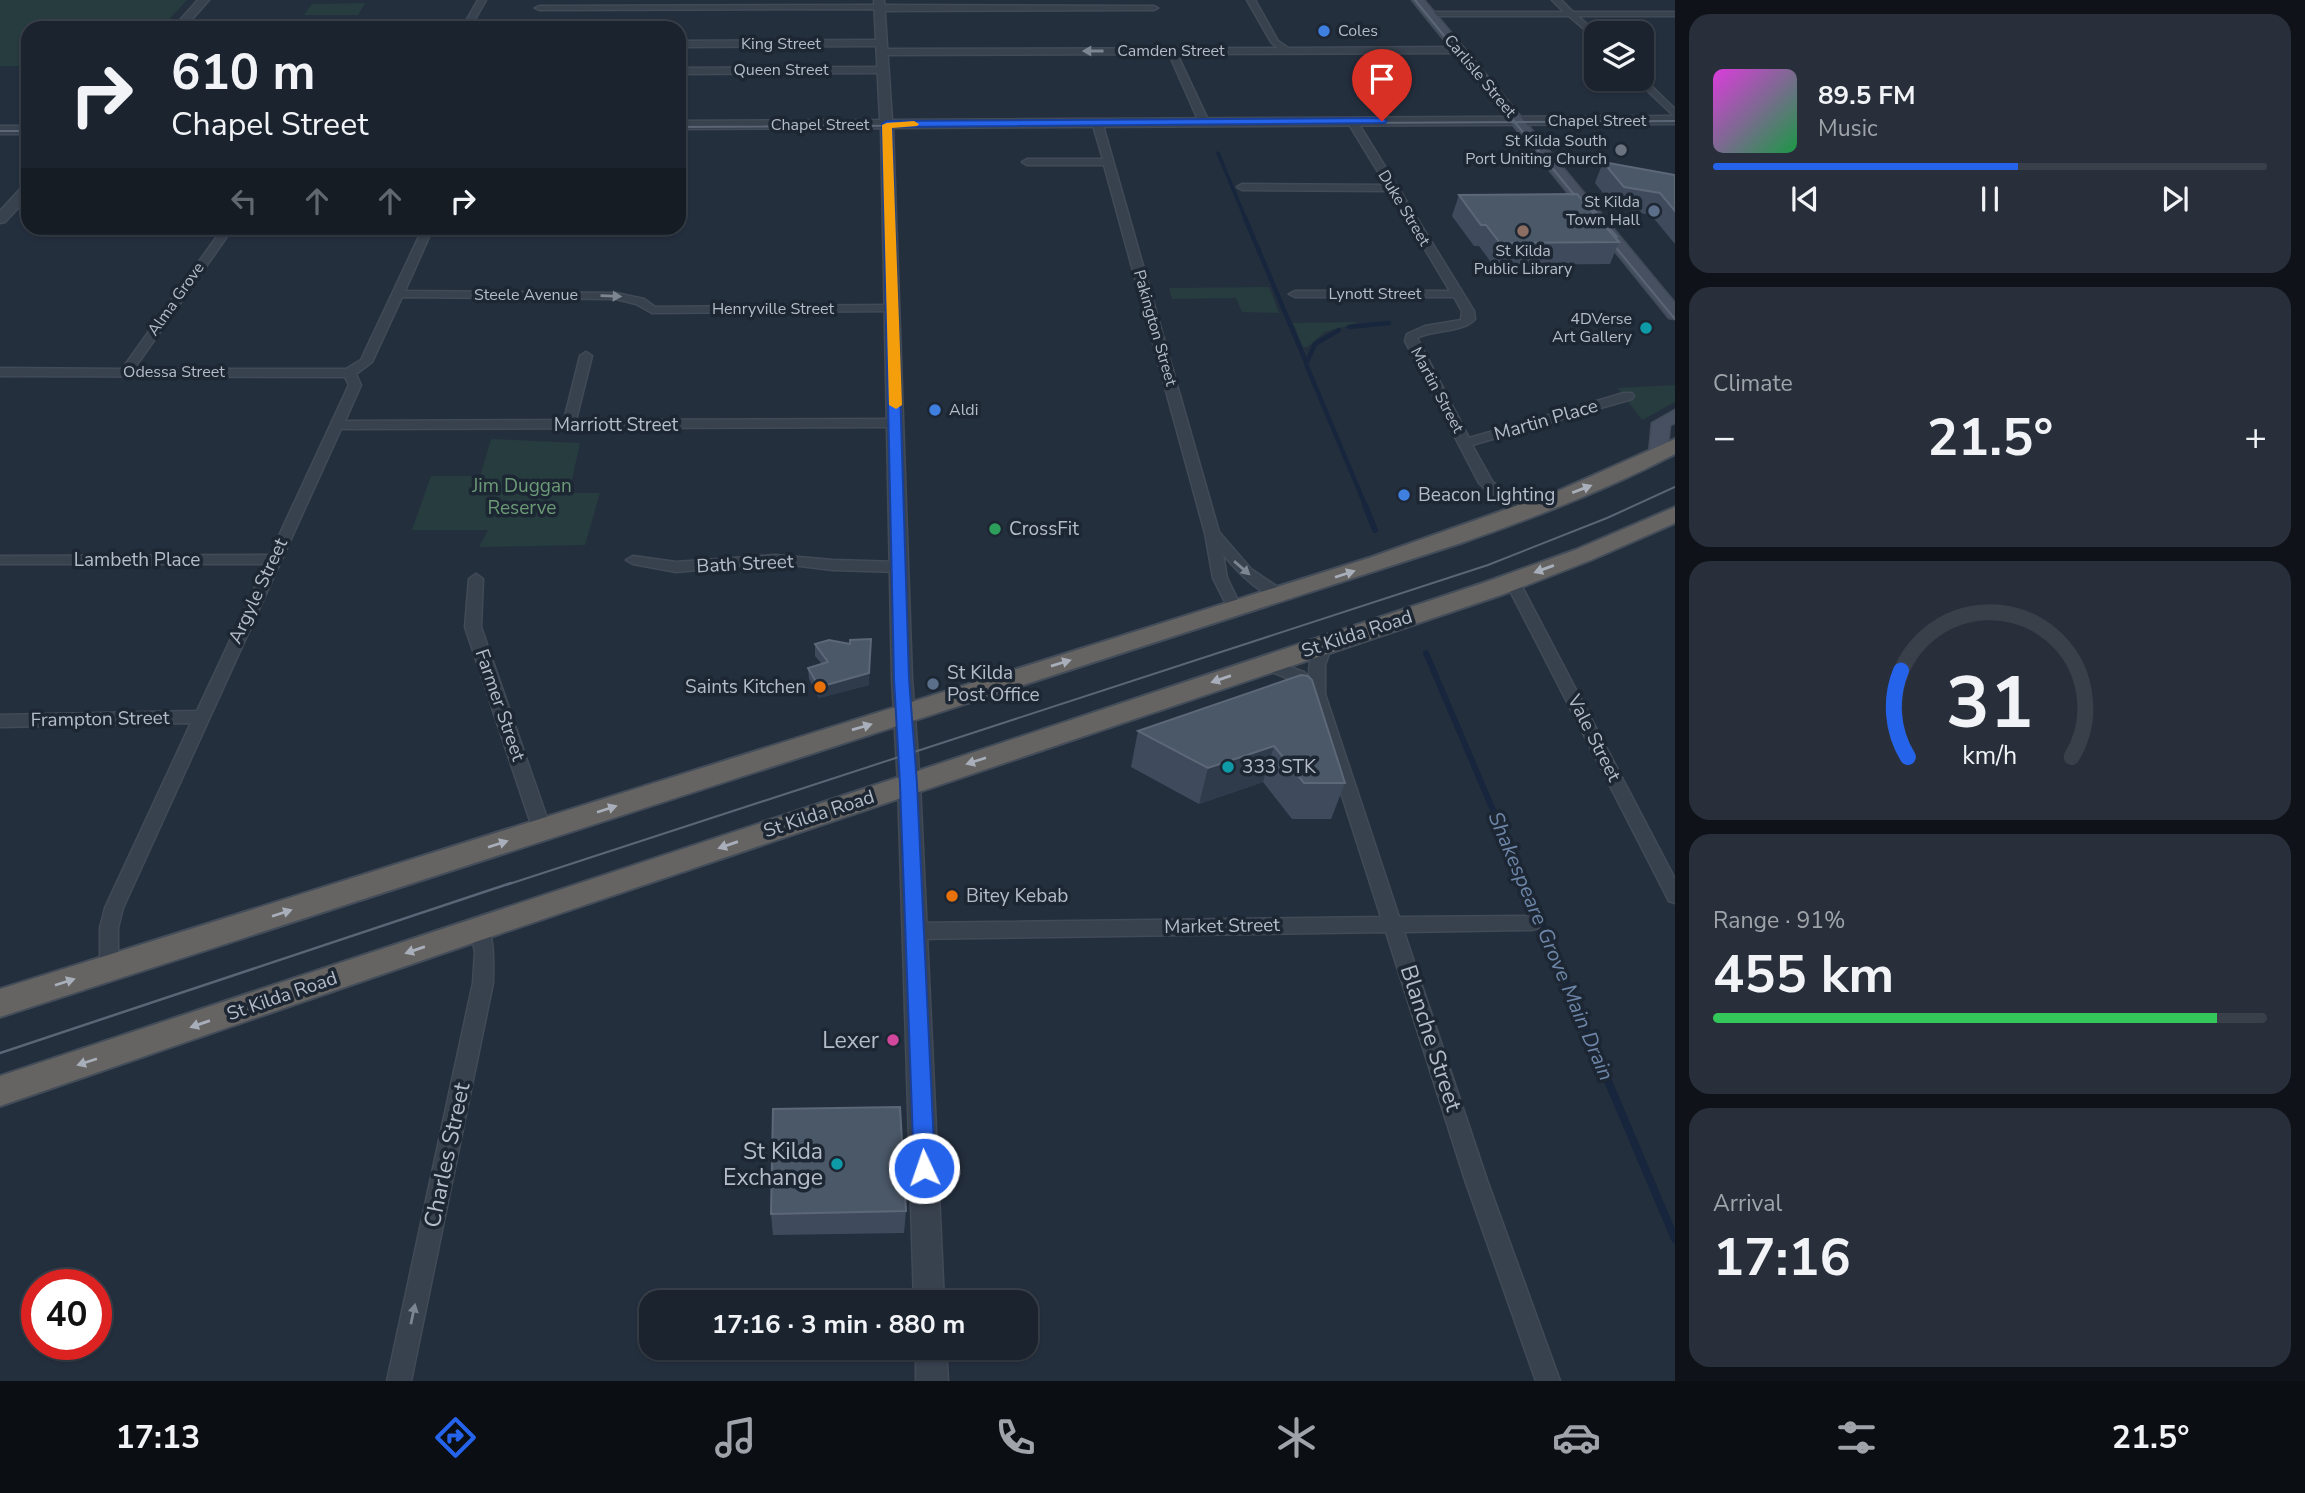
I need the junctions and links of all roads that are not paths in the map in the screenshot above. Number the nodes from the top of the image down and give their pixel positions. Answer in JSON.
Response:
{"nodes":[{"id":1,"x":204,"y":0,"type":"edge"},
{"id":2,"x":482,"y":0,"type":"edge"},
{"id":3,"x":1251,"y":0,"type":"edge"},
{"id":4,"x":1418,"y":0,"type":"edge"},
{"id":5,"x":1556,"y":0,"type":"edge"},
{"id":6,"x":880,"y":5,"type":"edge"},
{"id":7,"x":1666,"y":6,"type":"dead end"},
{"id":8,"x":539,"y":8,"type":"dead end"},
{"id":9,"x":1154,"y":8,"type":"dead end"},
{"id":10,"x":1429,"y":14,"type":"junction"},
{"id":11,"x":1572,"y":14,"type":"junction"},
{"id":12,"x":1675,"y":14,"type":"edge"},
{"id":13,"x":184,"y":21,"type":"edge"},
{"id":14,"x":470,"y":21,"type":"edge"},
{"id":15,"x":1584,"y":26,"type":"edge"},
{"id":16,"x":686,"y":44,"type":"edge"},
{"id":17,"x":882,"y":48,"type":"junction"},
{"id":18,"x":1284,"y":49,"type":"junction"},
{"id":19,"x":1458,"y":50,"type":"junction"},
{"id":20,"x":1172,"y":51,"type":"junction"},
{"id":21,"x":884,"y":70,"type":"junction"},
{"id":22,"x":686,"y":71,"type":"edge"},
{"id":23,"x":1651,"y":91,"type":"edge"},
{"id":24,"x":1675,"y":114,"type":"edge"},
{"id":25,"x":1352,"y":121,"type":"junction"},
{"id":26,"x":1517,"y":121,"type":"junction"},
{"id":27,"x":1675,"y":121,"type":"edge"},
{"id":28,"x":1097,"y":122,"type":"junction"},
{"id":29,"x":1204,"y":122,"type":"junction"},
{"id":30,"x":887,"y":124,"type":"junction"},
{"id":31,"x":686,"y":125,"type":"edge"},
{"id":32,"x":0,"y":130,"type":"edge"},
{"id":33,"x":21,"y":130,"type":"edge"},
{"id":34,"x":1027,"y":162,"type":"dead end"},
{"id":35,"x":1108,"y":162,"type":"junction"},
{"id":36,"x":1242,"y":187,"type":"dead end"},
{"id":37,"x":1392,"y":188,"type":"junction"},
{"id":38,"x":21,"y":197,"type":"edge"},
{"id":39,"x":0,"y":219,"type":"edge"},
{"id":40,"x":223,"y":235,"type":"edge"},
{"id":41,"x":425,"y":235,"type":"edge"},
{"id":42,"x":1294,"y":294,"type":"dead end"},
{"id":43,"x":1456,"y":294,"type":"junction"},
{"id":44,"x":396,"y":295,"type":"junction"},
{"id":45,"x":893,"y":308,"type":"junction"},
{"id":46,"x":652,"y":310,"type":"joint"},
{"id":47,"x":1675,"y":314,"type":"edge"},
{"id":48,"x":586,"y":356,"type":"dead end"},
{"id":49,"x":0,"y":372,"type":"edge"},
{"id":50,"x":126,"y":372,"type":"junction"},
{"id":51,"x":349,"y":373,"type":"junction"},
{"id":52,"x":1628,"y":396,"type":"dead end"},
{"id":53,"x":1675,"y":415,"type":"edge"},
{"id":54,"x":896,"y":423,"type":"junction"},
{"id":55,"x":336,"y":425,"type":"junction"},
{"id":56,"x":569,"y":425,"type":"junction"},
{"id":57,"x":1465,"y":443,"type":"junction"},
{"id":58,"x":1666,"y":449,"type":"edge"},
{"id":59,"x":1519,"y":514,"type":"junction"},
{"id":60,"x":1675,"y":514,"type":"edge"},
{"id":61,"x":1212,"y":533,"type":"junction"},
{"id":62,"x":273,"y":559,"type":"junction"},
{"id":63,"x":0,"y":560,"type":"edge"},
{"id":64,"x":633,"y":560,"type":"dead end"},
{"id":65,"x":900,"y":567,"type":"junction"},
{"id":66,"x":476,"y":579,"type":"dead end"},
{"id":67,"x":1512,"y":581,"type":"junction"},
{"id":68,"x":1280,"y":595,"type":"junction"},
{"id":69,"x":1235,"y":609,"type":"junction"},
{"id":70,"x":1324,"y":645,"type":"junction"},
{"id":71,"x":1266,"y":664,"type":"junction"},
{"id":72,"x":1317,"y":694,"type":"junction"},
{"id":73,"x":903,"y":715,"type":"junction"},
{"id":74,"x":200,"y":717,"type":"junction"},
{"id":75,"x":0,"y":721,"type":"edge"},
{"id":76,"x":909,"y":784,"type":"junction"},
{"id":77,"x":542,"y":830,"type":"junction"},
{"id":78,"x":1675,"y":897,"type":"edge"},
{"id":79,"x":1394,"y":923,"type":"junction"},
{"id":80,"x":1532,"y":923,"type":"dead end"},
{"id":81,"x":479,"y":928,"type":"junction"},
{"id":82,"x":913,"y":931,"type":"junction"},
{"id":83,"x":109,"y":968,"type":"junction"},
{"id":84,"x":0,"y":1003,"type":"edge"},
{"id":85,"x":0,"y":1091,"type":"edge"},
{"id":86,"x":928,"y":1290,"type":"edge"},
{"id":87,"x":931,"y":1360,"type":"edge"},
{"id":88,"x":399,"y":1381,"type":"edge"},
{"id":89,"x":932,"y":1381,"type":"edge"},
{"id":90,"x":1548,"y":1381,"type":"edge"}],
"edges":[{"from":1,"to":13,"type":"street"},
{"from":2,"to":14,"type":"street"},
{"from":3,"to":18,"type":"street"},
{"from":4,"to":10,"type":"main road","name":"Carlisle Street"},
{"from":5,"to":11,"type":"street"},
{"from":6,"to":8,"type":"street"},
{"from":6,"to":9,"type":"street"},
{"from":6,"to":17,"type":"street"},
{"from":7,"to":12,"type":"street"},
{"from":10,"to":11,"type":"street"},
{"from":10,"to":19,"type":"main road","name":"Carlisle Street"},
{"from":11,"to":12,"type":"street"},
{"from":11,"to":15,"type":"street"},
{"from":16,"to":17,"type":"street","name":"King Street"},
{"from":20,"to":17,"type":"street","name":"Camden Street","one_way":true},
{"from":17,"to":21,"type":"street"},
{"from":18,"to":19,"type":"street","name":"Camden Street"},
{"from":18,"to":20,"type":"street","name":"Camden Street"},
{"from":19,"to":26,"type":"main road","name":"Carlisle Street"},
{"from":20,"to":29,"type":"street"},
{"from":21,"to":22,"type":"street","name":"Queen Street"},
{"from":21,"to":30,"type":"street"},
{"from":23,"to":24,"type":"street"},
{"from":25,"to":26,"type":"street","name":"Chapel Street"},
{"from":25,"to":29,"type":"street","name":"Chapel Street"},
{"from":25,"to":37,"type":"street","name":"Duke Street"},
{"from":26,"to":27,"type":"street","name":"Chapel Street"},
{"from":26,"to":47,"type":"main road","name":"Carlisle Street"},
{"from":28,"to":29,"type":"street","name":"Chapel Street"},
{"from":28,"to":30,"type":"street","name":"Chapel Street"},
{"from":28,"to":35,"type":"street","name":"Pakington Street"},
{"from":30,"to":31,"type":"street","name":"Chapel Street"},
{"from":30,"to":45,"type":"street"},
{"from":32,"to":33,"type":"street"},
{"from":34,"to":35,"type":"street"},
{"from":35,"to":61,"type":"street","name":"Pakington Street"},
{"from":36,"to":37,"type":"street"},
{"from":37,"to":43,"type":"street","name":"Duke Street"},
{"from":38,"to":39,"type":"street"},
{"from":40,"to":50,"type":"street","name":"Alma Grove"},
{"from":41,"to":44,"type":"street"},
{"from":42,"to":43,"type":"street","name":"Lynott Street"},
{"from":43,"to":57,"type":"street","name":"Martin Street"},
{"from":44,"to":46,"type":"street","name":"Steele Avenue","one_way":true},
{"from":44,"to":51,"type":"street"},
{"from":45,"to":46,"type":"street","name":"Henryville Street"},
{"from":45,"to":54,"type":"street"},
{"from":48,"to":56,"type":"street"},
{"from":49,"to":50,"type":"street","name":"Odessa Street"},
{"from":50,"to":51,"type":"street","name":"Odessa Street"},
{"from":51,"to":55,"type":"street","name":"Argyle Street"},
{"from":52,"to":57,"type":"street","name":"Martin Place"},
{"from":53,"to":58,"type":"main road"},
{"from":54,"to":56,"type":"street","name":"Marriott Street"},
{"from":54,"to":65,"type":"street"},
{"from":55,"to":56,"type":"street","name":"Marriott Street"},
{"from":55,"to":62,"type":"street","name":"Argyle Street"},
{"from":57,"to":59,"type":"street","name":"Martin Street"},
{"from":59,"to":58,"type":"highway","one_way":true},
{"from":68,"to":59,"type":"highway","one_way":true},
{"from":60,"to":67,"type":"highway","name":"St Kilda Road","one_way":true},
{"from":61,"to":68,"type":"street","name":"Pakington Street","one_way":true},
{"from":61,"to":69,"type":"street","name":"Pakington Street"},
{"from":62,"to":63,"type":"street","name":"Lambeth Place"},
{"from":62,"to":74,"type":"street","name":"Argyle Street"},
{"from":64,"to":65,"type":"street","name":"Bath Street"},
{"from":65,"to":73,"type":"street"},
{"from":66,"to":77,"type":"street","name":"Farmer Street"},
{"from":67,"to":70,"type":"highway","name":"St Kilda Road"},
{"from":67,"to":78,"type":"street","name":"Vale Street"},
{"from":68,"to":69,"type":"highway"},
{"from":73,"to":69,"type":"highway","one_way":true},
{"from":70,"to":71,"type":"highway","name":"St Kilda Road"},
{"from":70,"to":72,"type":"street","name":"Blanche Street"},
{"from":71,"to":72,"type":"street"},
{"from":71,"to":76,"type":"highway","name":"St Kilda Road","one_way":true},
{"from":72,"to":79,"type":"street","name":"Blanche Street"},
{"from":73,"to":76,"type":"street"},
{"from":77,"to":73,"type":"highway","one_way":true},
{"from":74,"to":75,"type":"street","name":"Frampton Street"},
{"from":74,"to":83,"type":"street","name":"Argyle Street"},
{"from":76,"to":81,"type":"highway","name":"St Kilda Road","one_way":true},
{"from":76,"to":82,"type":"street"},
{"from":83,"to":77,"type":"highway","one_way":true},
{"from":79,"to":80,"type":"street","name":"Market Street"},
{"from":79,"to":82,"type":"street","name":"Market Street"},
{"from":79,"to":90,"type":"street","name":"Blanche Street"},
{"from":81,"to":85,"type":"highway","name":"St Kilda Road","one_way":true},
{"from":88,"to":81,"type":"street","name":"Charles Street","one_way":true},
{"from":82,"to":86,"type":"street"},
{"from":84,"to":83,"type":"highway","one_way":true},
{"from":87,"to":89,"type":"street"}]}
